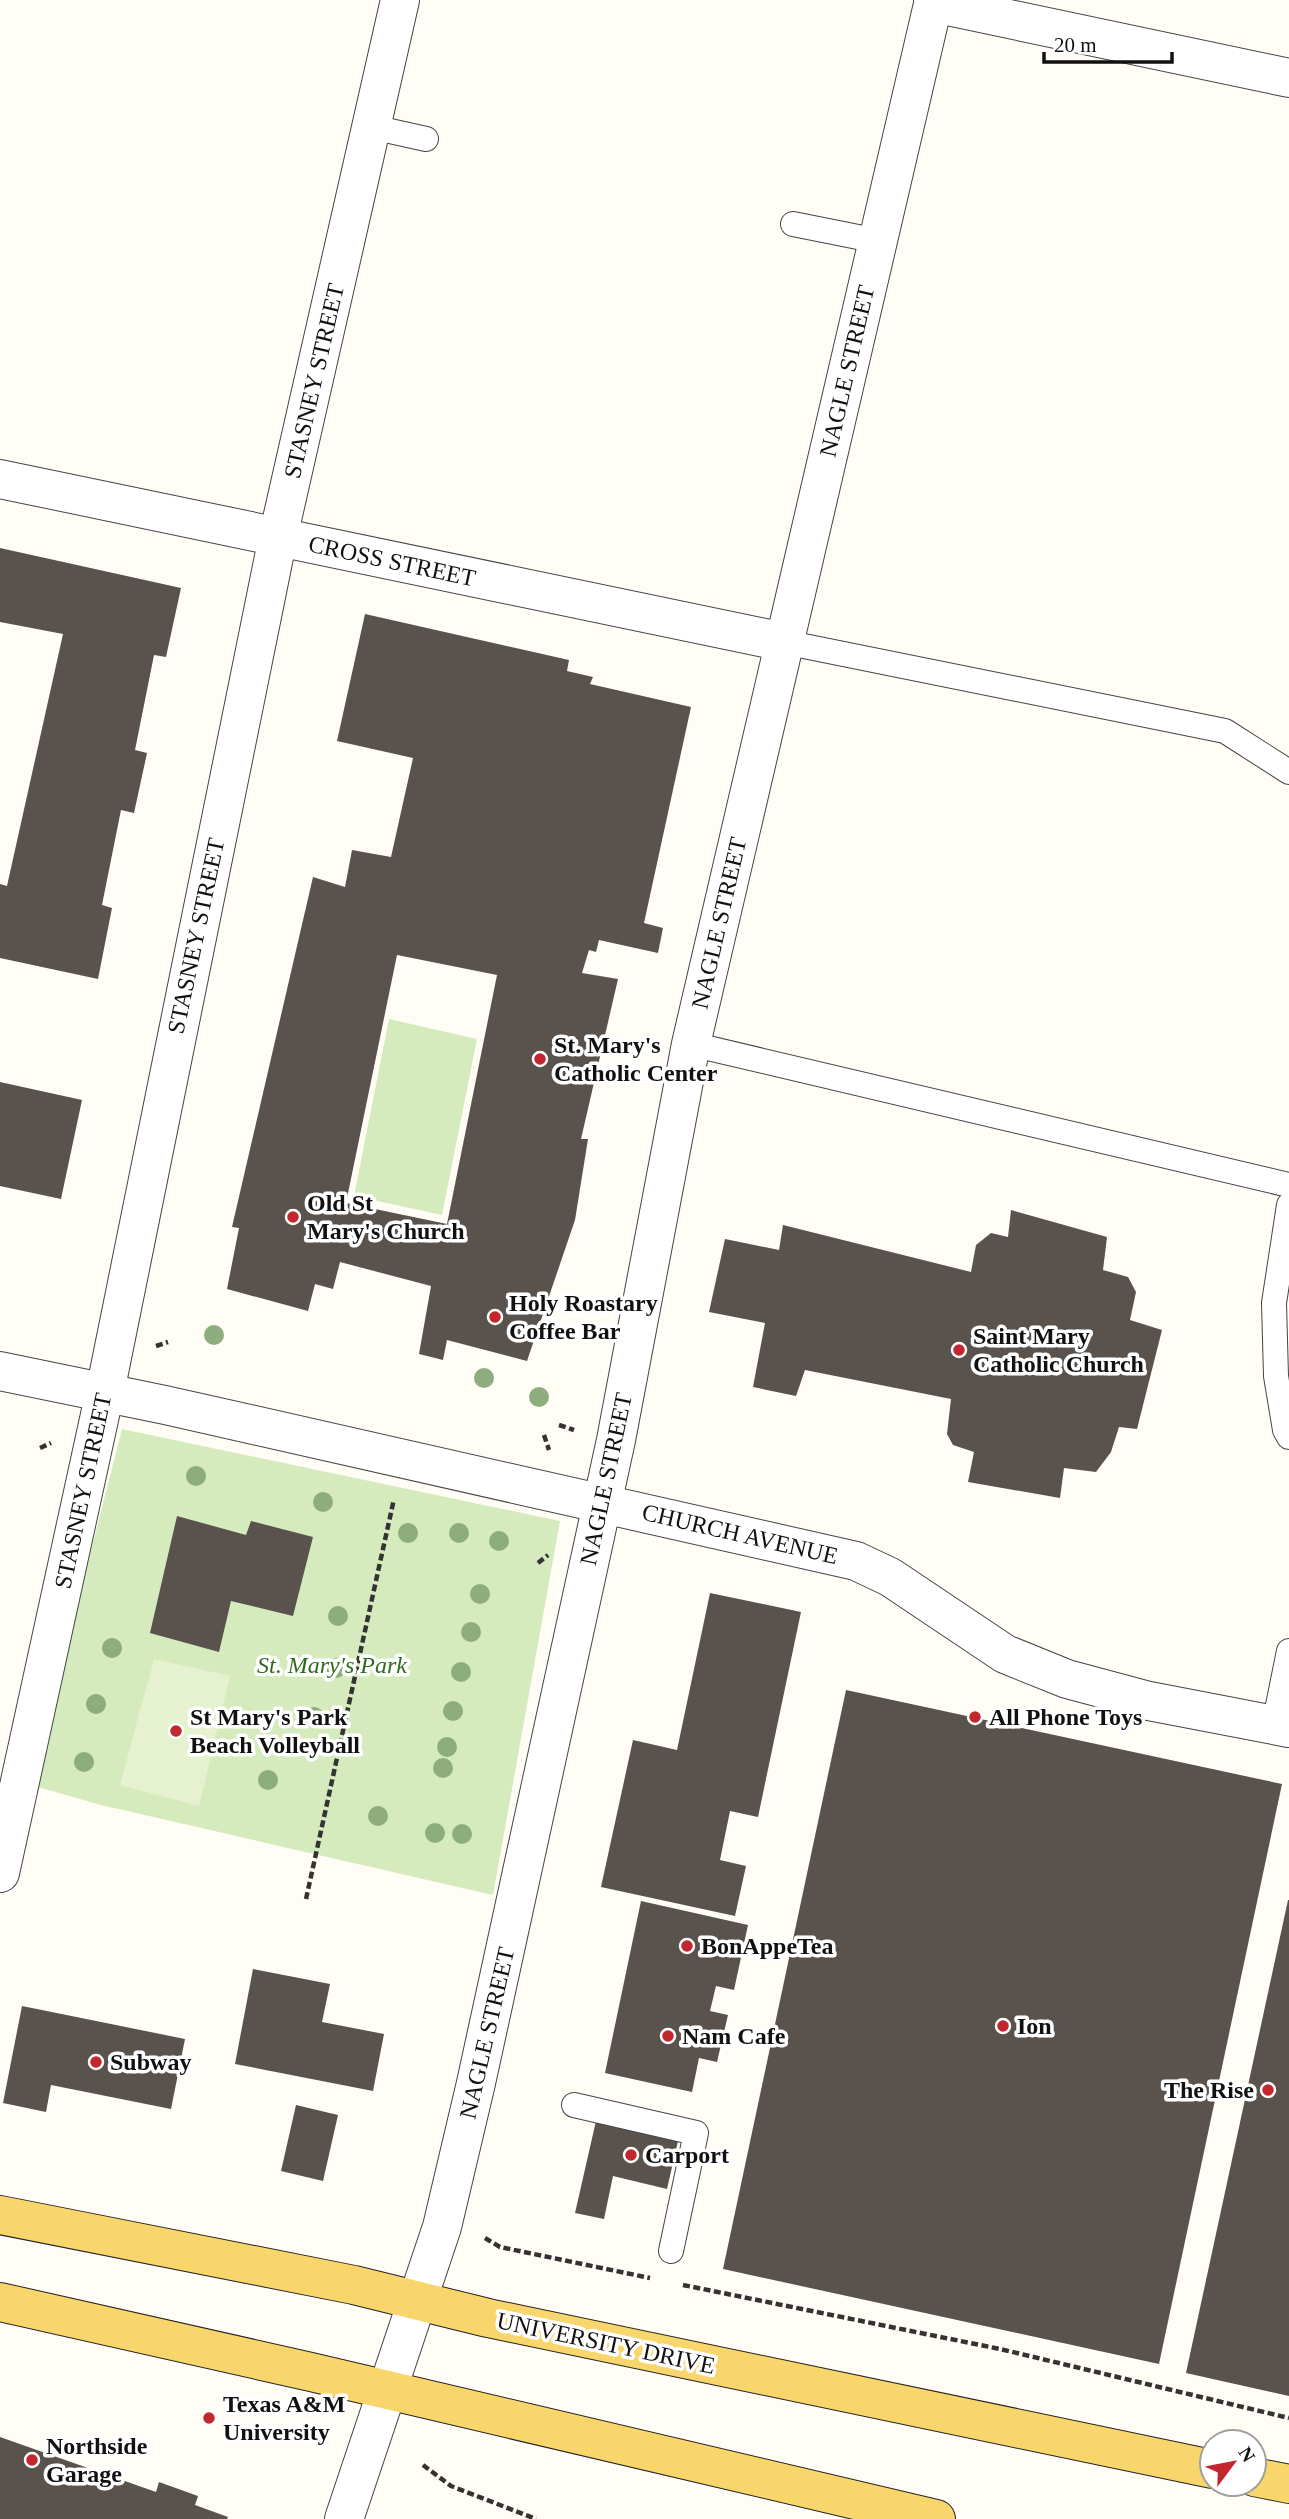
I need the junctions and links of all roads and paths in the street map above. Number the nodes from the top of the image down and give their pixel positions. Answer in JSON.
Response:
{"nodes":[{"id":1,"x":400,"y":0,"type":"edge"},
{"id":2,"x":933,"y":2,"type":"edge"},
{"id":3,"x":1289,"y":78,"type":"edge"},
{"id":4,"x":372,"y":127,"type":"junction"},
{"id":5,"x":426,"y":139,"type":"dead end"},
{"id":6,"x":793,"y":224,"type":"dead end"},
{"id":7,"x":878,"y":241,"type":"junction"},
{"id":8,"x":0,"y":479,"type":"edge"},
{"id":9,"x":278,"y":537,"type":"junction"},
{"id":10,"x":785,"y":642,"type":"junction"},
{"id":11,"x":1289,"y":772,"type":"edge"},
{"id":12,"x":691,"y":1044,"type":"junction"},
{"id":13,"x":1289,"y":1185,"type":"edge"},
{"id":14,"x":1289,"y":1205,"type":"edge"},
{"id":15,"x":168,"y":1342,"type":"dead end"},
{"id":16,"x":154,"y":1347,"type":"dead end"},
{"id":17,"x":0,"y":1371,"type":"edge"},
{"id":18,"x":105,"y":1392,"type":"junction"},
{"id":19,"x":559,"y":1425,"type":"dead end"},
{"id":20,"x":574,"y":1430,"type":"dead end"},
{"id":21,"x":544,"y":1435,"type":"dead end"},
{"id":22,"x":1289,"y":1437,"type":"edge"},
{"id":23,"x":51,"y":1443,"type":"dead end"},
{"id":24,"x":40,"y":1448,"type":"dead end"},
{"id":25,"x":549,"y":1451,"type":"dead end"},
{"id":26,"x":602,"y":1502,"type":"junction"},
{"id":27,"x":393,"y":1503,"type":"dead end"},
{"id":28,"x":549,"y":1554,"type":"dead end"},
{"id":29,"x":538,"y":1563,"type":"dead end"},
{"id":30,"x":1289,"y":1651,"type":"edge"},
{"id":31,"x":1282,"y":1726,"type":"edge"},
{"id":32,"x":0,"y":1873,"type":"edge"},
{"id":33,"x":306,"y":1899,"type":"dead end"},
{"id":34,"x":574,"y":2105,"type":"dead end"},
{"id":35,"x":0,"y":2215,"type":"edge"},
{"id":36,"x":485,"y":2238,"type":"dead end"},
{"id":37,"x":671,"y":2251,"type":"dead end"},
{"id":38,"x":632,"y":2274,"type":"dead end"},
{"id":39,"x":696,"y":2287,"type":"dead end"},
{"id":40,"x":417,"y":2300,"type":"junction"},
{"id":41,"x":0,"y":2302,"type":"edge"},
{"id":42,"x":386,"y":2391,"type":"junction"},
{"id":43,"x":1289,"y":2418,"type":"edge"},
{"id":44,"x":423,"y":2465,"type":"dead end"},
{"id":45,"x":1198,"y":2466,"type":"edge"},
{"id":46,"x":1268,"y":2480,"type":"edge"},
{"id":47,"x":1289,"y":2484,"type":"edge"},
{"id":48,"x":344,"y":2519,"type":"edge"},
{"id":49,"x":536,"y":2519,"type":"edge"},
{"id":50,"x":936,"y":2519,"type":"edge"}],
"edges":[{"from":1,"to":4,"type":"street","name":"STASNEY STREET"},
{"from":2,"to":3,"type":"street"},
{"from":2,"to":7,"type":"street","name":"NAGLE STREET"},
{"from":4,"to":5,"type":"lane"},
{"from":4,"to":9,"type":"street","name":"STASNEY STREET"},
{"from":6,"to":7,"type":"lane"},
{"from":7,"to":10,"type":"street","name":"NAGLE STREET"},
{"from":8,"to":9,"type":"street","name":"CROSS STREET"},
{"from":9,"to":10,"type":"street","name":"CROSS STREET"},
{"from":9,"to":18,"type":"street","name":"STASNEY STREET"},
{"from":10,"to":11,"type":"lane"},
{"from":10,"to":12,"type":"street","name":"NAGLE STREET"},
{"from":12,"to":13,"type":"lane"},
{"from":12,"to":26,"type":"street","name":"NAGLE STREET"},
{"from":14,"to":22,"type":"lane"},
{"from":15,"to":16,"type":"path"},
{"from":17,"to":18,"type":"street","name":"CHURCH AVENUE"},
{"from":18,"to":26,"type":"street","name":"CHURCH AVENUE"},
{"from":18,"to":32,"type":"street","name":"STASNEY STREET"},
{"from":19,"to":20,"type":"path"},
{"from":21,"to":25,"type":"path"},
{"from":23,"to":24,"type":"path"},
{"from":26,"to":31,"type":"street","name":"CHURCH AVENUE"},
{"from":26,"to":40,"type":"street","name":"NAGLE STREET"},
{"from":27,"to":33,"type":"path"},
{"from":28,"to":29,"type":"path"},
{"from":30,"to":31,"type":"lane"},
{"from":34,"to":37,"type":"lane"},
{"from":35,"to":40,"type":"main road","name":"UNIVERSITY DRIVE"},
{"from":36,"to":38,"type":"path"},
{"from":39,"to":43,"type":"path"},
{"from":40,"to":42,"type":"street","name":"NAGLE STREET"},
{"from":40,"to":45,"type":"main road","name":"UNIVERSITY DRIVE"},
{"from":41,"to":42,"type":"main road"},
{"from":42,"to":48,"type":"street","name":"NAGLE STREET"},
{"from":42,"to":50,"type":"main road"},
{"from":44,"to":49,"type":"path"},
{"from":46,"to":47,"type":"main road"}]}
